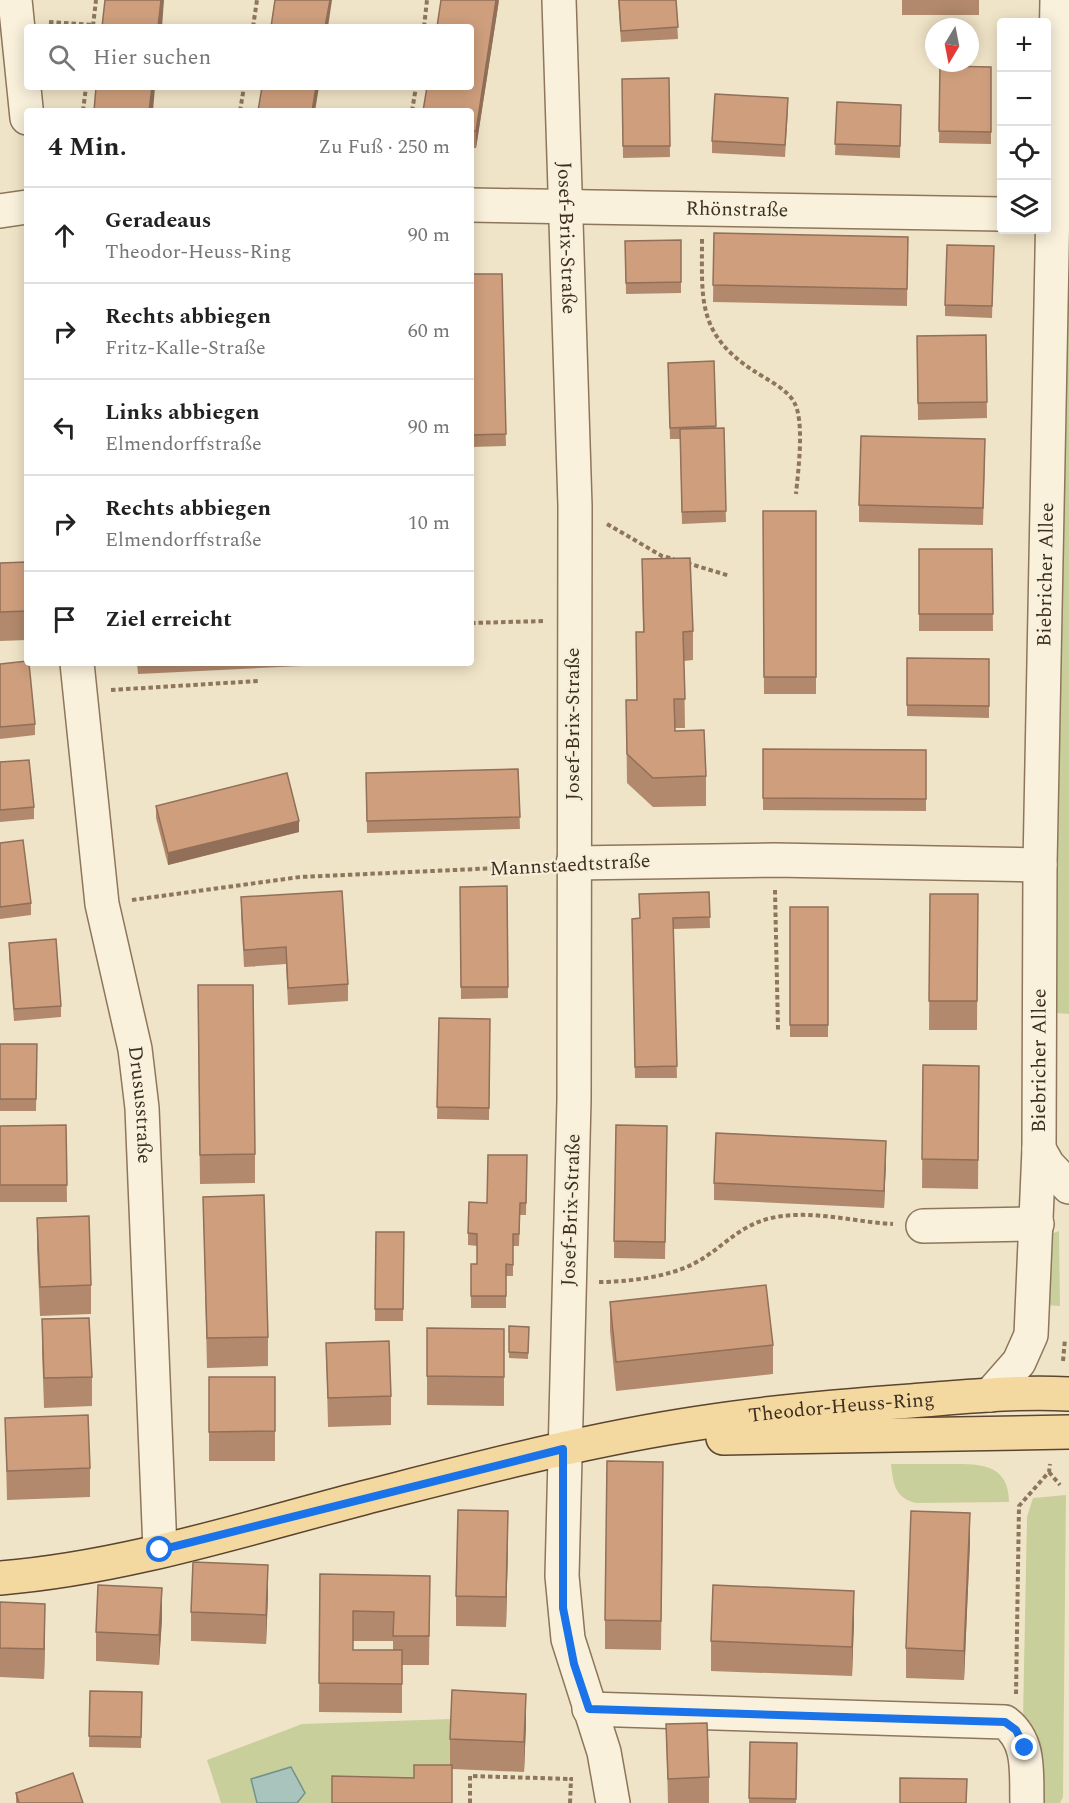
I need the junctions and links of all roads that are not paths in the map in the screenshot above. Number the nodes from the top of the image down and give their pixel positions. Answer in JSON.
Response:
{"nodes":[{"id":1,"x":559,"y":0,"type":"edge"},
{"id":2,"x":1057,"y":0,"type":"edge"},
{"id":3,"x":16,"y":10,"type":"edge"},
{"id":4,"x":24,"y":89,"type":"edge"},
{"id":5,"x":24,"y":90,"type":"edge"},
{"id":6,"x":26,"y":108,"type":"edge"},
{"id":7,"x":1051,"y":185,"type":"edge"},
{"id":8,"x":474,"y":205,"type":"edge"},
{"id":9,"x":24,"y":207,"type":"edge"},
{"id":10,"x":564,"y":207,"type":"junction"},
{"id":11,"x":0,"y":211,"type":"edge"},
{"id":12,"x":997,"y":214,"type":"edge"},
{"id":13,"x":1050,"y":234,"type":"edge"},
{"id":14,"x":79,"y":678,"type":"edge"},
{"id":15,"x":573,"y":863,"type":"junction"},
{"id":16,"x":1040,"y":865,"type":"junction"},
{"id":17,"x":1039,"y":1149,"type":"junction"},
{"id":18,"x":1069,"y":1187,"type":"edge"},
{"id":19,"x":1036,"y":1224,"type":"junction"},
{"id":20,"x":922,"y":1226,"type":"road end"},
{"id":21,"x":1069,"y":1394,"type":"edge"},
{"id":22,"x":990,"y":1395,"type":"junction"},
{"id":23,"x":1069,"y":1432,"type":"edge"},
{"id":24,"x":614,"y":1440,"type":"junction"},
{"id":25,"x":563,"y":1449,"type":"junction"},
{"id":26,"x":160,"y":1550,"type":"junction"},
{"id":27,"x":0,"y":1578,"type":"edge"},
{"id":28,"x":589,"y":1709,"type":"junction"},
{"id":29,"x":613,"y":1803,"type":"edge"},
{"id":30,"x":1026,"y":1803,"type":"edge"}],
"edges":[{"from":1,"to":10,"type":"street","name":"Josef-Brix-Straße"},
{"from":2,"to":7,"type":"street","name":"Biebricher Allee"},
{"from":3,"to":4,"type":"street"},
{"from":5,"to":6,"type":"street"},
{"from":8,"to":10,"type":"street","name":"Rhönstraße"},
{"from":9,"to":11,"type":"street"},
{"from":10,"to":12,"type":"street","name":"Rhönstraße"},
{"from":10,"to":15,"type":"street","name":"Josef-Brix-Straße"},
{"from":13,"to":16,"type":"street","name":"Biebricher Allee"},
{"from":14,"to":26,"type":"street","name":"Drususstraße"},
{"from":15,"to":16,"type":"street","name":"Mannstaedtstraße"},
{"from":15,"to":25,"type":"street","name":"Josef-Brix-Straße"},
{"from":16,"to":17,"type":"street","name":"Biebricher Allee"},
{"from":17,"to":18,"type":"street","name":"Biebricher Allee"},
{"from":17,"to":19,"type":"street","name":"Biebricher Allee"},
{"from":19,"to":20,"type":"street"},
{"from":19,"to":22,"type":"street","name":"Biebricher Allee"},
{"from":21,"to":22,"type":"main road","name":"Theodor-Heuss-Ring"},
{"from":22,"to":24,"type":"main road","name":"Theodor-Heuss-Ring"},
{"from":23,"to":24,"type":"main road","name":"Theodor-Heuss-Ring"},
{"from":24,"to":25,"type":"main road","name":"Theodor-Heuss-Ring"},
{"from":25,"to":26,"type":"main road","name":"Theodor-Heuss-Ring"},
{"from":25,"to":28,"type":"street","name":"Josef-Brix-Straße"},
{"from":26,"to":27,"type":"main road","name":"Theodor-Heuss-Ring"},
{"from":28,"to":29,"type":"street","name":"Josef-Brix-Straße"},
{"from":28,"to":30,"type":"street"}]}
